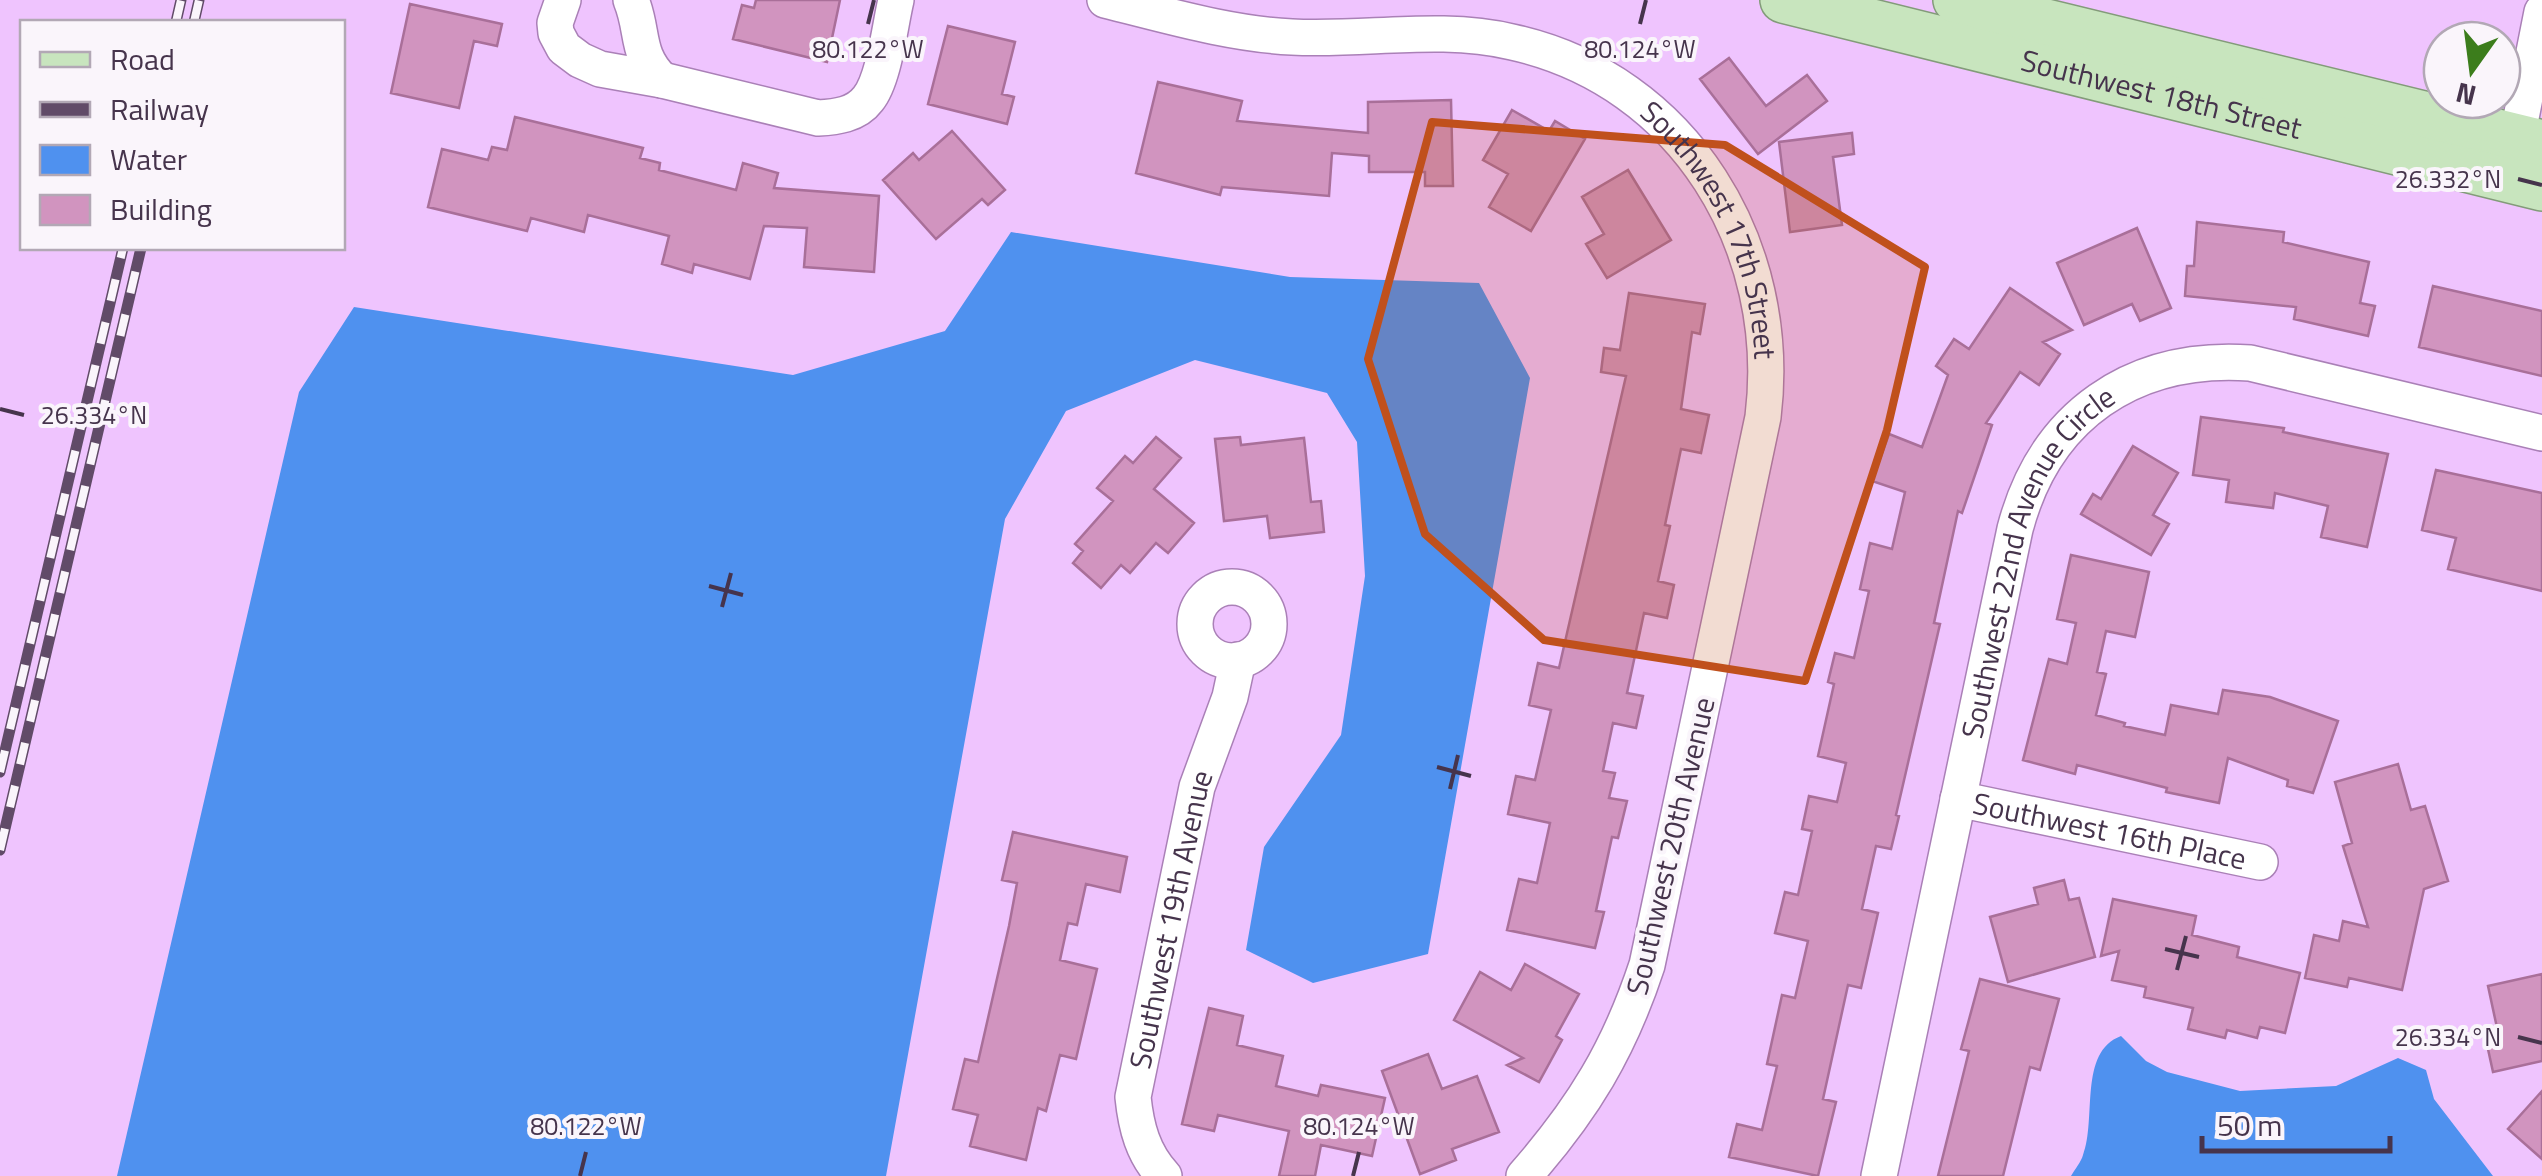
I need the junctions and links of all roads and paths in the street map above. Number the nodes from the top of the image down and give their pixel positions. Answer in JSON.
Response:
{"nodes":[{"id":1,"x":563,"y":0,"type":"edge"},
{"id":2,"x":630,"y":0,"type":"edge"},
{"id":3,"x":896,"y":0,"type":"edge"},
{"id":4,"x":1783,"y":0,"type":"edge"},
{"id":5,"x":1956,"y":0,"type":"edge"},
{"id":6,"x":2528,"y":0,"type":"edge"},
{"id":7,"x":1114,"y":1,"type":"edge"},
{"id":8,"x":2542,"y":2,"type":"edge"},
{"id":9,"x":2542,"y":12,"type":"edge"},
{"id":10,"x":662,"y":80,"type":"junction"},
{"id":11,"x":2527,"y":162,"type":"edge"},
{"id":12,"x":2542,"y":433,"type":"edge"},
{"id":13,"x":1724,"y":604,"type":"joint"},
{"id":14,"x":1238,"y":660,"type":"dead end"},
{"id":15,"x":1958,"y":799,"type":"junction"},
{"id":16,"x":2260,"y":862,"type":"dead end"},
{"id":17,"x":1164,"y":1176,"type":"edge"},
{"id":18,"x":1524,"y":1176,"type":"edge"},
{"id":19,"x":1879,"y":1176,"type":"edge"}],
"edges":[{"from":1,"to":10,"type":"street"},
{"from":2,"to":10,"type":"street"},
{"from":3,"to":10,"type":"street"},
{"from":4,"to":11,"type":"main road","name":"Southwest 18th Street"},
{"from":5,"to":11,"type":"main road","name":"Southwest 18th Street"},
{"from":6,"to":8,"type":"street"},
{"from":7,"to":13,"type":"street","name":"Southwest 17th Street"},
{"from":9,"to":11,"type":"street"},
{"from":12,"to":15,"type":"street","name":"Southwest 22nd Avenue Circle"},
{"from":13,"to":18,"type":"street","name":"Southwest 20th Avenue"},
{"from":14,"to":17,"type":"street","name":"Southwest 19th Avenue"},
{"from":15,"to":16,"type":"street","name":"Southwest 16th Place"},
{"from":15,"to":19,"type":"street","name":"Southwest 22nd Avenue Circle"}]}
